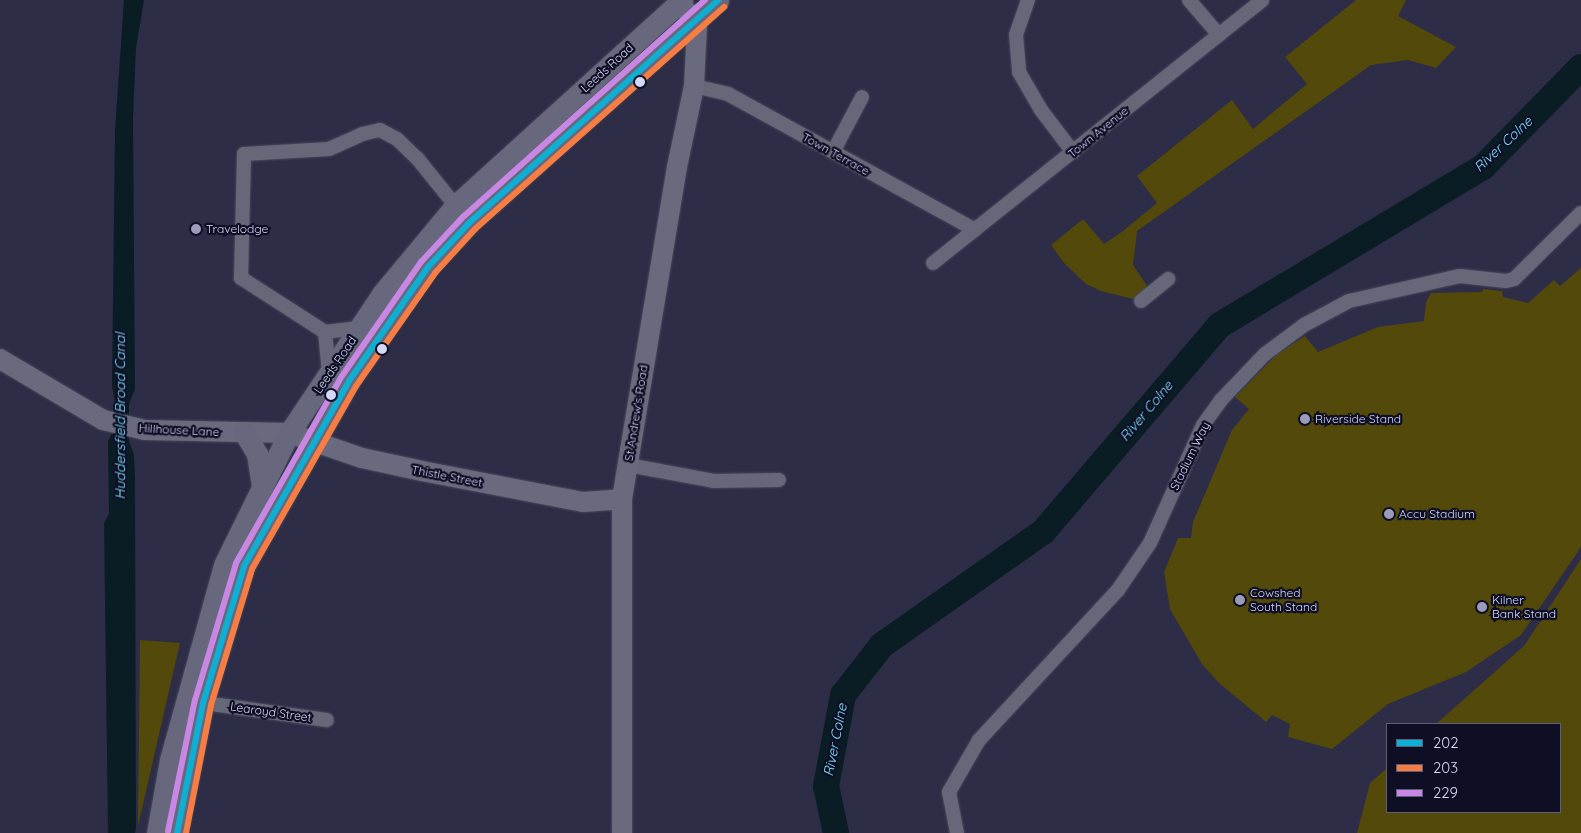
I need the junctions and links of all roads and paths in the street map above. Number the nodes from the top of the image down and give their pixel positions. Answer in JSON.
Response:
{"nodes":[{"id":1,"x":718,"y":0,"type":"edge"},
{"id":2,"x":1028,"y":0,"type":"edge"},
{"id":3,"x":1189,"y":0,"type":"edge"},
{"id":4,"x":1262,"y":0,"type":"edge"},
{"id":5,"x":680,"y":2,"type":"edge"},
{"id":6,"x":695,"y":19,"type":"junction"},
{"id":7,"x":1219,"y":35,"type":"junction"},
{"id":8,"x":694,"y":86,"type":"junction"},
{"id":9,"x":862,"y":97,"type":"dead end"},
{"id":10,"x":833,"y":152,"type":"junction"},
{"id":11,"x":1073,"y":152,"type":"junction"},
{"id":12,"x":456,"y":206,"type":"junction"},
{"id":13,"x":1581,"y":213,"type":"edge"},
{"id":14,"x":469,"y":223,"type":"junction"},
{"id":15,"x":975,"y":230,"type":"junction"},
{"id":16,"x":933,"y":263,"type":"dead end"},
{"id":17,"x":1168,"y":279,"type":"dead end"},
{"id":18,"x":1141,"y":301,"type":"dead end"},
{"id":19,"x":359,"y":328,"type":"junction"},
{"id":20,"x":325,"y":332,"type":"junction"},
{"id":21,"x":0,"y":359,"type":"edge"},
{"id":22,"x":329,"y":374,"type":"junction"},
{"id":23,"x":244,"y":432,"type":"junction"},
{"id":24,"x":290,"y":433,"type":"junction"},
{"id":25,"x":314,"y":439,"type":"junction"},
{"id":26,"x":628,"y":465,"type":"junction"},
{"id":27,"x":779,"y":480,"type":"dead end"},
{"id":28,"x":262,"y":485,"type":"junction"},
{"id":29,"x":622,"y":499,"type":"junction"},
{"id":30,"x":583,"y":502,"type":"junction"},
{"id":31,"x":622,"y":538,"type":"junction"},
{"id":32,"x":195,"y":701,"type":"junction"},
{"id":33,"x":327,"y":720,"type":"dead end"},
{"id":34,"x":157,"y":833,"type":"edge"},
{"id":35,"x":176,"y":833,"type":"edge"},
{"id":36,"x":622,"y":833,"type":"edge"},
{"id":37,"x":957,"y":833,"type":"edge"}],
"edges":[{"from":1,"to":6,"type":"main road","name":"Leeds Road"},
{"from":2,"to":11,"type":"street"},
{"from":3,"to":7,"type":"street"},
{"from":4,"to":7,"type":"street","name":"Town Avenue"},
{"from":5,"to":6,"type":"main road"},
{"from":5,"to":12,"type":"main road","name":"Leeds Road"},
{"from":6,"to":8,"type":"main road","name":"St Andrew's Road"},
{"from":6,"to":14,"type":"main road","name":"Leeds Road"},
{"from":7,"to":11,"type":"street","name":"Town Avenue"},
{"from":8,"to":10,"type":"street","name":"Town Terrace"},
{"from":8,"to":26,"type":"main road","name":"St Andrew's Road"},
{"from":9,"to":10,"type":"street"},
{"from":10,"to":15,"type":"street","name":"Town Terrace"},
{"from":11,"to":15,"type":"street","name":"Town Avenue"},
{"from":12,"to":14,"type":"street"},
{"from":12,"to":19,"type":"main road","name":"Leeds Road"},
{"from":12,"to":20,"type":"street"},
{"from":13,"to":37,"type":"street","name":"Stadium Way"},
{"from":14,"to":25,"type":"main road","name":"Leeds Road"},
{"from":15,"to":16,"type":"street","name":"Town Avenue"},
{"from":17,"to":18,"type":"street"},
{"from":19,"to":20,"type":"street"},
{"from":19,"to":22,"type":"main road","name":"Leeds Road"},
{"from":20,"to":22,"type":"street"},
{"from":21,"to":23,"type":"main road","name":"Hillhouse Lane"},
{"from":22,"to":24,"type":"main road","name":"Leeds Road"},
{"from":23,"to":24,"type":"main road","name":"Hillhouse Lane"},
{"from":23,"to":28,"type":"main road"},
{"from":24,"to":25,"type":"main road","name":"Hillhouse Lane"},
{"from":24,"to":28,"type":"main road","name":"Leeds Road"},
{"from":25,"to":30,"type":"main road","name":"Thistle Street"},
{"from":25,"to":32,"type":"main road","name":"Leeds Road"},
{"from":26,"to":27,"type":"street"},
{"from":26,"to":29,"type":"main road","name":"St Andrew's Road"},
{"from":28,"to":32,"type":"main road","name":"Leeds Road"},
{"from":29,"to":30,"type":"main road","name":"Thistle Street"},
{"from":29,"to":31,"type":"main road","name":"St Andrew's Road"},
{"from":30,"to":31,"type":"main road","name":"Thistle Street"},
{"from":31,"to":36,"type":"main road","name":"St Andrew's Road"},
{"from":32,"to":33,"type":"street","name":"Learoyd Street"},
{"from":32,"to":34,"type":"main road","name":"Leeds Road"},
{"from":32,"to":35,"type":"main road","name":"Leeds Road"}]}
